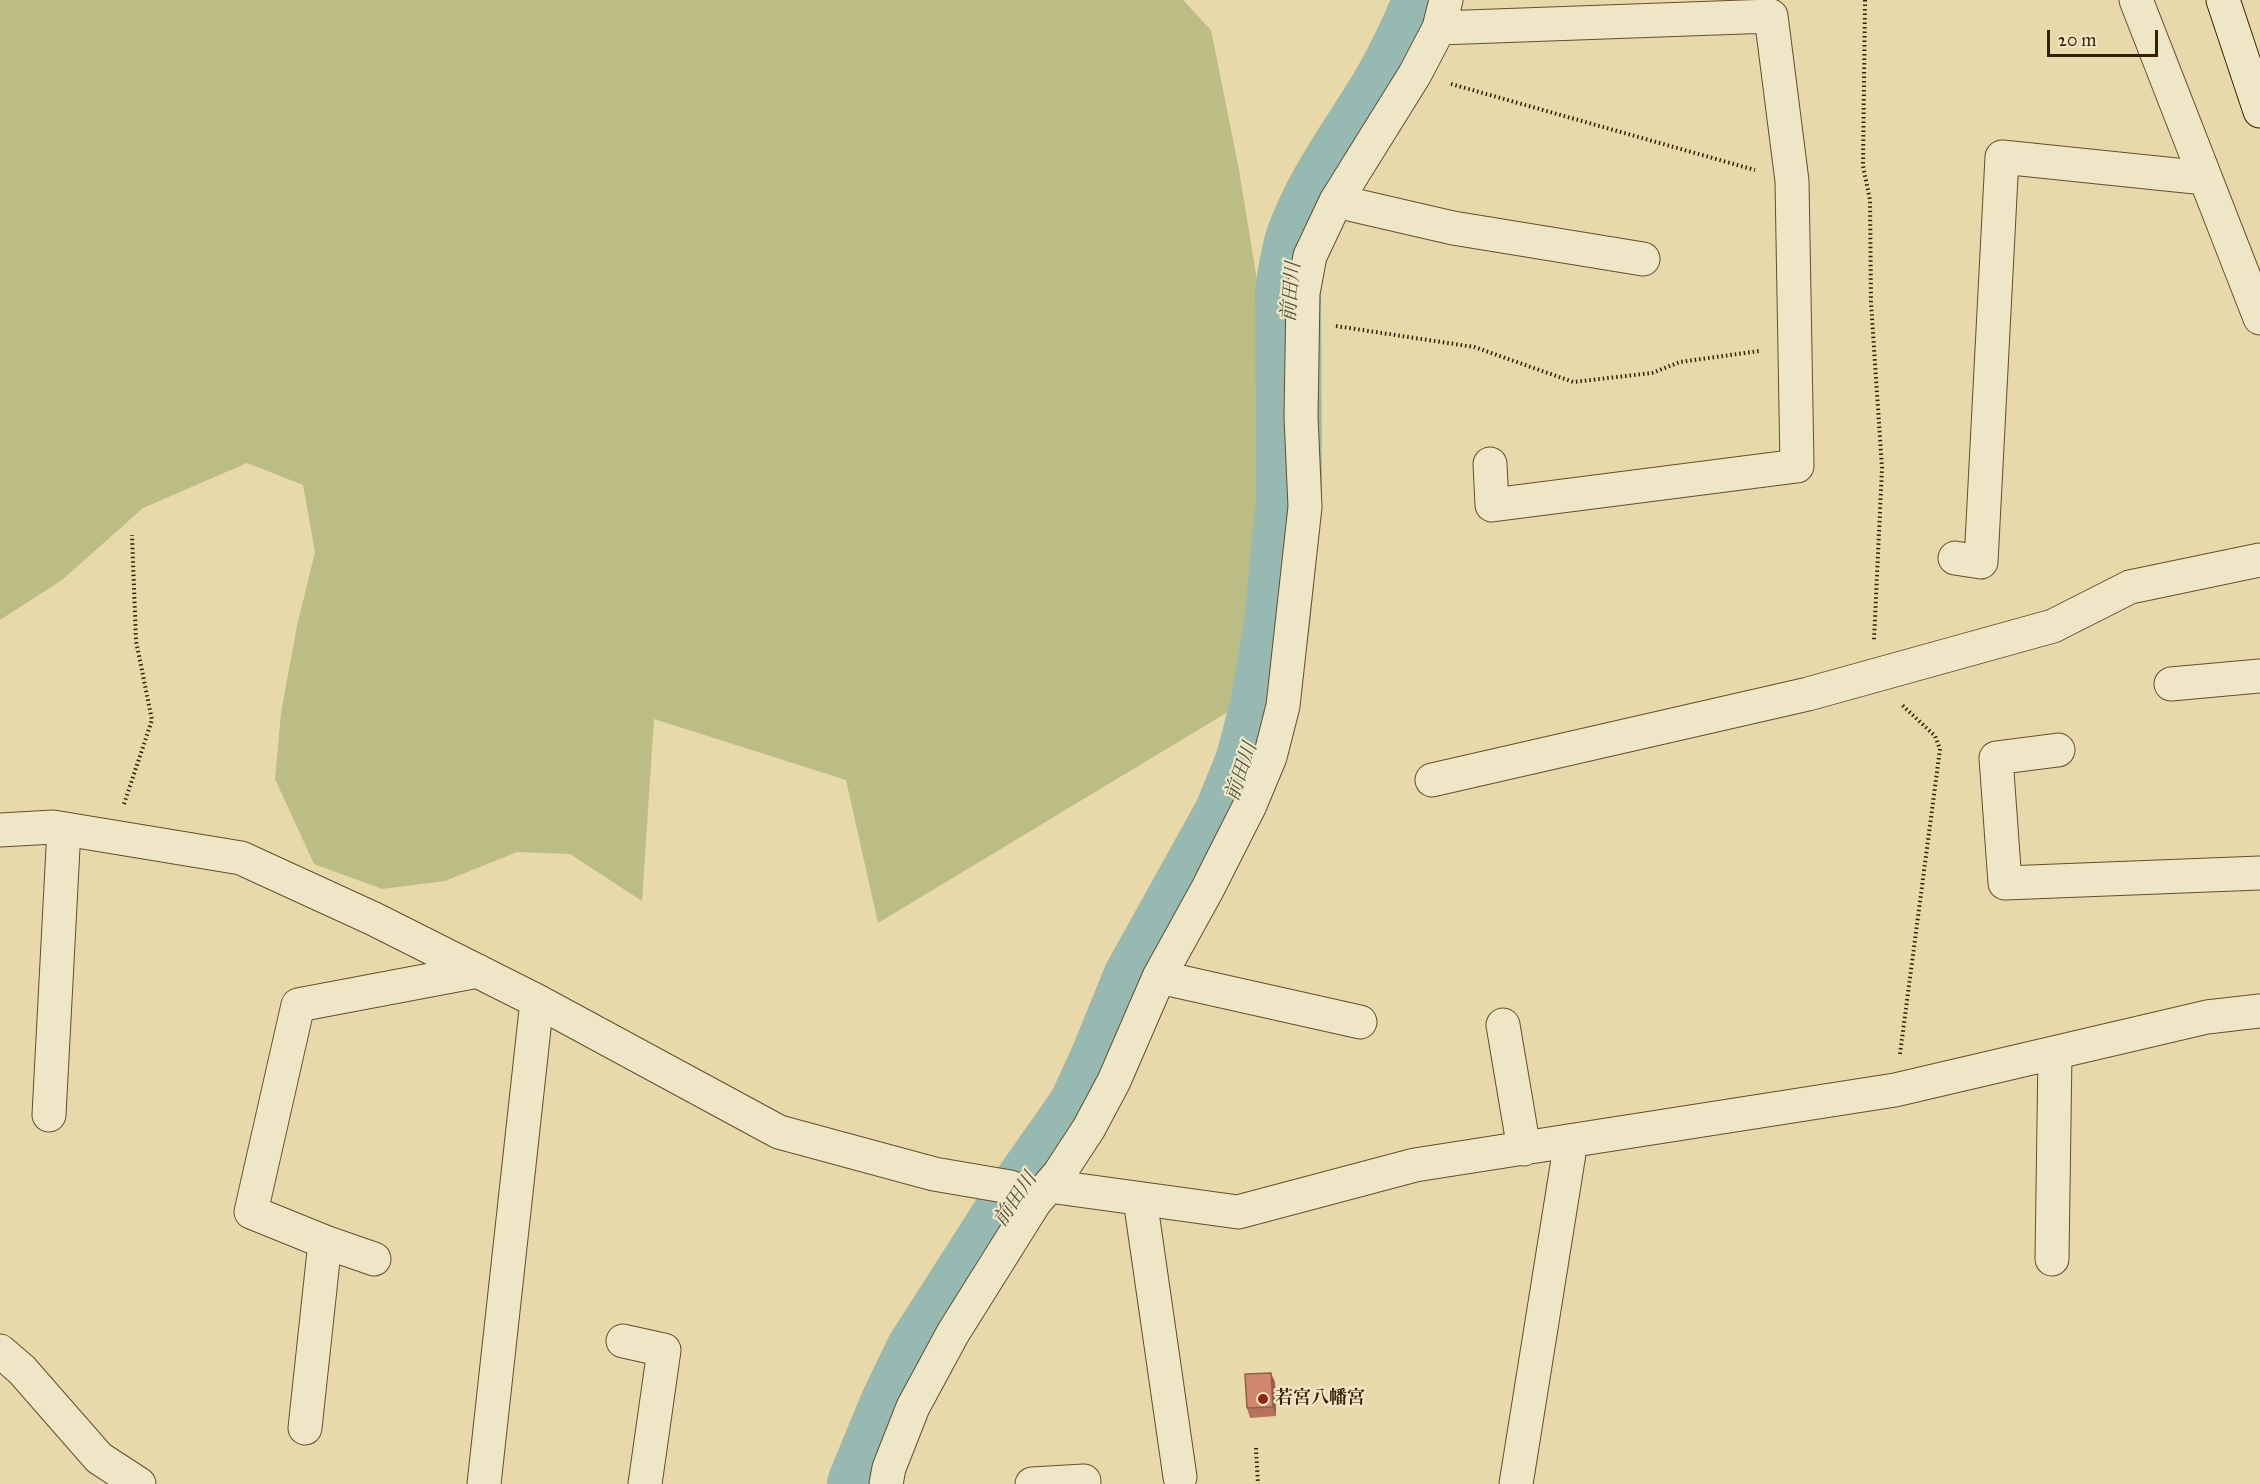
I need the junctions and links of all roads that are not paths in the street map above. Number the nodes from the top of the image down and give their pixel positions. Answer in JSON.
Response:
{"nodes":[{"id":1,"x":2136,"y":0,"type":"edge"},
{"id":2,"x":2223,"y":0,"type":"edge"},
{"id":3,"x":1442,"y":14,"type":"edge"},
{"id":4,"x":2260,"y":111,"type":"edge"},
{"id":5,"x":2205,"y":178,"type":"junction"},
{"id":6,"x":1335,"y":201,"type":"junction"},
{"id":7,"x":1643,"y":259,"type":"dead end"},
{"id":8,"x":2260,"y":318,"type":"edge"},
{"id":9,"x":1490,"y":465,"type":"dead end"},
{"id":10,"x":1955,"y":558,"type":"dead end"},
{"id":11,"x":2260,"y":560,"type":"edge"},
{"id":12,"x":2260,"y":676,"type":"edge"},
{"id":13,"x":2171,"y":684,"type":"dead end"},
{"id":14,"x":2058,"y":750,"type":"dead end"},
{"id":15,"x":1432,"y":780,"type":"dead end"},
{"id":16,"x":0,"y":830,"type":"edge"},
{"id":17,"x":64,"y":830,"type":"junction"},
{"id":18,"x":2260,"y":873,"type":"edge"},
{"id":19,"x":478,"y":971,"type":"junction"},
{"id":20,"x":1159,"y":977,"type":"junction"},
{"id":21,"x":537,"y":1001,"type":"junction"},
{"id":22,"x":2260,"y":1011,"type":"edge"},
{"id":23,"x":1359,"y":1022,"type":"dead end"},
{"id":24,"x":1503,"y":1025,"type":"dead end"},
{"id":25,"x":2055,"y":1053,"type":"junction"},
{"id":26,"x":49,"y":1115,"type":"dead end"},
{"id":27,"x":1571,"y":1141,"type":"junction"},
{"id":28,"x":1524,"y":1149,"type":"junction"},
{"id":29,"x":1032,"y":1191,"type":"junction"},
{"id":30,"x":1140,"y":1199,"type":"junction"},
{"id":31,"x":325,"y":1242,"type":"junction"},
{"id":32,"x":374,"y":1258,"type":"dead end"},
{"id":33,"x":2052,"y":1258,"type":"dead end"},
{"id":34,"x":623,"y":1341,"type":"dead end"},
{"id":35,"x":0,"y":1351,"type":"edge"},
{"id":36,"x":305,"y":1428,"type":"dead end"},
{"id":37,"x":1180,"y":1477,"type":"dead end"},
{"id":38,"x":1084,"y":1481,"type":"dead end"},
{"id":39,"x":139,"y":1484,"type":"edge"},
{"id":40,"x":484,"y":1484,"type":"edge"},
{"id":41,"x":645,"y":1484,"type":"edge"},
{"id":42,"x":885,"y":1484,"type":"edge"},
{"id":43,"x":1032,"y":1484,"type":"edge"},
{"id":44,"x":1516,"y":1484,"type":"edge"}],
"edges":[{"from":1,"to":5,"type":"street"},
{"from":2,"to":4,"type":"street"},
{"from":3,"to":6,"type":"street"},
{"from":3,"to":9,"type":"street"},
{"from":5,"to":8,"type":"street"},
{"from":5,"to":10,"type":"street"},
{"from":6,"to":7,"type":"street"},
{"from":6,"to":20,"type":"street"},
{"from":11,"to":15,"type":"street"},
{"from":12,"to":13,"type":"street"},
{"from":14,"to":18,"type":"street"},
{"from":16,"to":17,"type":"street"},
{"from":17,"to":19,"type":"street"},
{"from":17,"to":26,"type":"street"},
{"from":19,"to":21,"type":"street"},
{"from":19,"to":31,"type":"street"},
{"from":20,"to":23,"type":"street"},
{"from":20,"to":29,"type":"street"},
{"from":21,"to":29,"type":"street"},
{"from":21,"to":40,"type":"street"},
{"from":22,"to":25,"type":"street"},
{"from":24,"to":28,"type":"street"},
{"from":25,"to":27,"type":"street"},
{"from":25,"to":33,"type":"street"},
{"from":27,"to":28,"type":"street"},
{"from":27,"to":44,"type":"street"},
{"from":28,"to":30,"type":"street"},
{"from":29,"to":30,"type":"street"},
{"from":29,"to":42,"type":"street"},
{"from":30,"to":37,"type":"street"},
{"from":31,"to":32,"type":"street"},
{"from":31,"to":36,"type":"street"},
{"from":34,"to":41,"type":"street"},
{"from":35,"to":39,"type":"street"},
{"from":38,"to":43,"type":"street"}]}
